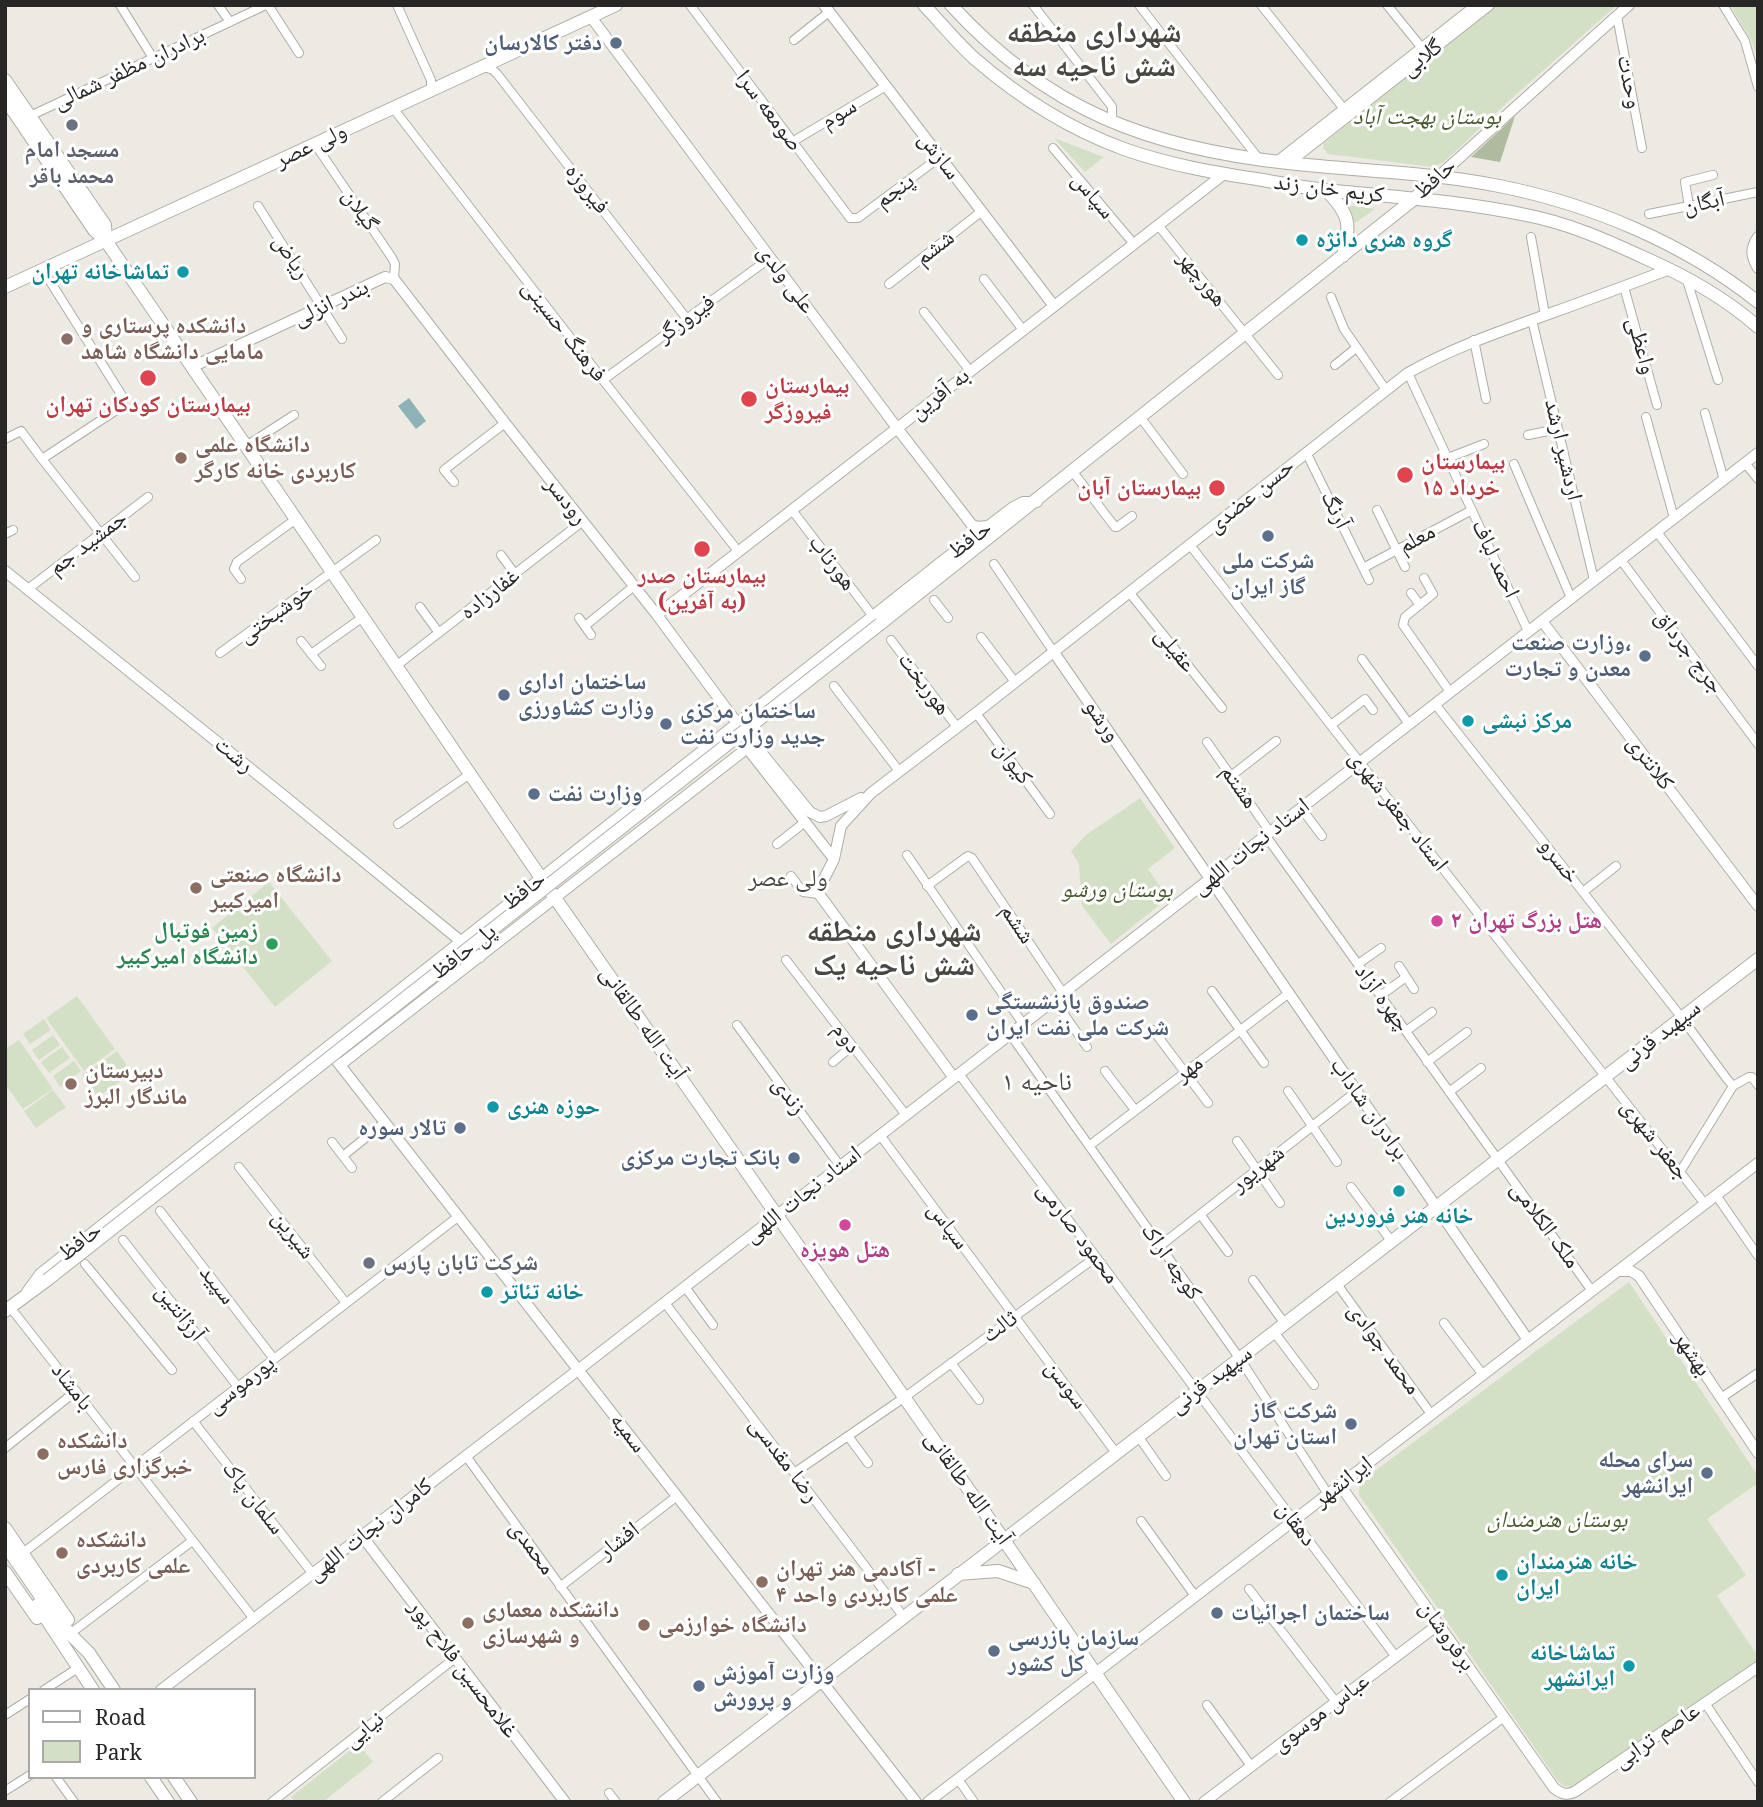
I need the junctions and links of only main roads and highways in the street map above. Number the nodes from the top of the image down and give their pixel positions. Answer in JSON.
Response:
{"nodes":[{"id":1,"x":617,"y":5,"type":"edge"},
{"id":2,"x":924,"y":5,"type":"edge"},
{"id":3,"x":951,"y":5,"type":"edge"},
{"id":4,"x":5,"y":80,"type":"edge"},
{"id":5,"x":5,"y":99,"type":"edge"},
{"id":6,"x":1437,"y":177,"type":"junction"},
{"id":7,"x":1326,"y":190,"type":"junction"},
{"id":8,"x":1414,"y":199,"type":"junction"},
{"id":9,"x":106,"y":241,"type":"junction"},
{"id":10,"x":1342,"y":256,"type":"junction"},
{"id":11,"x":1698,"y":261,"type":"junction"},
{"id":12,"x":1670,"y":269,"type":"junction"},
{"id":13,"x":5,"y":287,"type":"edge"},
{"id":14,"x":1758,"y":302,"type":"edge"},
{"id":15,"x":1758,"y":327,"type":"edge"},
{"id":16,"x":876,"y":620,"type":"joint"},
{"id":17,"x":1758,"y":960,"type":"edge"},
{"id":18,"x":47,"y":1280,"type":"joint"},
{"id":19,"x":8,"y":1309,"type":"edge"},
{"id":20,"x":5,"y":1528,"type":"edge"},
{"id":21,"x":1003,"y":1539,"type":"junction"},
{"id":22,"x":5,"y":1545,"type":"edge"},
{"id":23,"x":5,"y":1558,"type":"edge"},
{"id":24,"x":5,"y":1572,"type":"edge"},
{"id":25,"x":957,"y":1574,"type":"junction"},
{"id":26,"x":1034,"y":1583,"type":"junction"},
{"id":27,"x":43,"y":1606,"type":"junction"},
{"id":28,"x":89,"y":1653,"type":"junction"},
{"id":29,"x":78,"y":1668,"type":"junction"},
{"id":30,"x":92,"y":1688,"type":"edge"},
{"id":31,"x":113,"y":1688,"type":"edge"},
{"id":32,"x":152,"y":1779,"type":"edge"},
{"id":33,"x":175,"y":1779,"type":"edge"},
{"id":34,"x":168,"y":1802,"type":"edge"},
{"id":35,"x":191,"y":1802,"type":"edge"},
{"id":36,"x":664,"y":1802,"type":"edge"},
{"id":37,"x":1184,"y":1802,"type":"edge"}],
"edges":[{"from":1,"to":9,"type":"main road","name":"ولی عصر"},
{"from":2,"to":7,"type":"main road","name":"کریم خان زند"},
{"from":3,"to":6,"type":"main road","name":"کریم خان زند"},
{"from":4,"to":9,"type":"main road","name":"آیت الله طالقانی"},
{"from":5,"to":9,"type":"main road","name":"آیت الله طالقانی"},
{"from":6,"to":8,"type":"main road","name":"حافظ"},
{"from":6,"to":11,"type":"main road","name":"کریم خان زند"},
{"from":7,"to":8,"type":"main road","name":"کریم خان زند"},
{"from":7,"to":10,"type":"main road"},
{"from":8,"to":10,"type":"main road","name":"حافظ"},
{"from":8,"to":12,"type":"main road","name":"کریم خان زند"},
{"from":9,"to":13,"type":"main road","name":"ولی عصر"},
{"from":9,"to":21,"type":"main road","name":"آیت الله طالقانی"},
{"from":10,"to":16,"type":"main road","name":"حافظ"},
{"from":11,"to":12,"type":"main road"},
{"from":11,"to":14,"type":"main road","name":"کریم خان زند"},
{"from":12,"to":15,"type":"main road","name":"کریم خان زند"},
{"from":16,"to":18,"type":"main road","name":"پل حافظ","bridge":true},
{"from":17,"to":21,"type":"main road","name":"سپهبد قرنی"},
{"from":18,"to":19,"type":"main road","name":"حافظ"},
{"from":20,"to":28,"type":"main road"},
{"from":21,"to":25,"type":"main road","name":"سپهبد قرنی"},
{"from":21,"to":26,"type":"main road","name":"آیت الله طالقانی"},
{"from":22,"to":27,"type":"main road"},
{"from":23,"to":27,"type":"main road"},
{"from":24,"to":29,"type":"main road"},
{"from":25,"to":26,"type":"main road"},
{"from":25,"to":36,"type":"main road","name":"سپهبد قرنی"},
{"from":26,"to":37,"type":"main road","name":"آیت الله طالقانی"},
{"from":27,"to":28,"type":"main road"},
{"from":27,"to":29,"type":"main road"},
{"from":28,"to":31,"type":"main road"},
{"from":29,"to":30,"type":"main road"},
{"from":32,"to":34,"type":"main road"},
{"from":33,"to":35,"type":"main road"}]}
